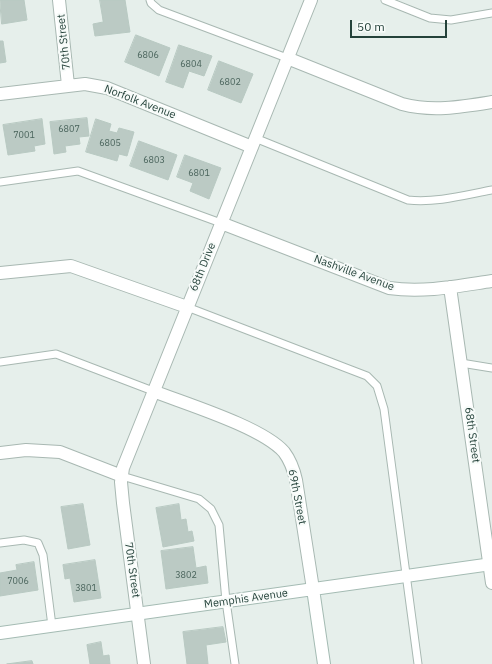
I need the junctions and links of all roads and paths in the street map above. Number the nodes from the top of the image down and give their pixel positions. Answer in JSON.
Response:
{"nodes":[{"id":1,"x":59,"y":0,"type":"edge"},
{"id":2,"x":150,"y":0,"type":"edge"},
{"id":3,"x":311,"y":0,"type":"edge"},
{"id":4,"x":385,"y":0,"type":"edge"},
{"id":5,"x":492,"y":13,"type":"edge"},
{"id":6,"x":287,"y":58,"type":"junction"},
{"id":7,"x":68,"y":85,"type":"junction"},
{"id":8,"x":0,"y":94,"type":"edge"},
{"id":9,"x":492,"y":102,"type":"edge"},
{"id":10,"x":254,"y":142,"type":"junction"},
{"id":11,"x":0,"y":182,"type":"edge"},
{"id":12,"x":492,"y":190,"type":"edge"},
{"id":13,"x":221,"y":223,"type":"junction"},
{"id":14,"x":0,"y":273,"type":"edge"},
{"id":15,"x":492,"y":281,"type":"edge"},
{"id":16,"x":450,"y":287,"type":"junction"},
{"id":17,"x":187,"y":307,"type":"junction"},
{"id":18,"x":0,"y":362,"type":"edge"},
{"id":19,"x":461,"y":363,"type":"junction"},
{"id":20,"x":492,"y":368,"type":"edge"},
{"id":21,"x":153,"y":390,"type":"junction"},
{"id":22,"x":0,"y":453,"type":"edge"},
{"id":23,"x":122,"y":476,"type":"junction"},
{"id":24,"x":0,"y":543,"type":"edge"},
{"id":25,"x":491,"y":564,"type":"edge"},
{"id":26,"x":406,"y":576,"type":"junction"},
{"id":27,"x":492,"y":583,"type":"edge"},
{"id":28,"x":313,"y":589,"type":"junction"},
{"id":29,"x":226,"y":601,"type":"junction"},
{"id":30,"x":137,"y":614,"type":"junction"},
{"id":31,"x":52,"y":626,"type":"junction"},
{"id":32,"x":0,"y":633,"type":"edge"},
{"id":33,"x":144,"y":664,"type":"edge"},
{"id":34,"x":235,"y":664,"type":"edge"},
{"id":35,"x":324,"y":664,"type":"edge"},
{"id":36,"x":418,"y":664,"type":"edge"}],
"edges":[{"from":1,"to":7,"type":"street","name":"70th Street"},
{"from":2,"to":6,"type":"lane"},
{"from":3,"to":6,"type":"street"},
{"from":4,"to":5,"type":"lane"},
{"from":6,"to":9,"type":"street"},
{"from":6,"to":10,"type":"street","name":"68th Drive"},
{"from":7,"to":8,"type":"street","name":"Norfolk Avenue"},
{"from":7,"to":10,"type":"street","name":"Norfolk Avenue"},
{"from":10,"to":12,"type":"lane"},
{"from":10,"to":13,"type":"street","name":"68th Drive"},
{"from":11,"to":13,"type":"lane"},
{"from":13,"to":16,"type":"street","name":"Nashville Avenue"},
{"from":13,"to":17,"type":"street","name":"68th Drive"},
{"from":14,"to":17,"type":"street"},
{"from":15,"to":16,"type":"street","name":"Nashville Avenue"},
{"from":16,"to":19,"type":"street","name":"68th Street"},
{"from":17,"to":21,"type":"street","name":"68th Drive"},
{"from":17,"to":26,"type":"lane"},
{"from":18,"to":21,"type":"lane"},
{"from":19,"to":20,"type":"lane"},
{"from":19,"to":25,"type":"street","name":"68th Street"},
{"from":21,"to":23,"type":"street","name":"68th Drive"},
{"from":21,"to":28,"type":"street","name":"69th Street"},
{"from":22,"to":23,"type":"street"},
{"from":23,"to":29,"type":"lane"},
{"from":23,"to":30,"type":"street","name":"70th Street"},
{"from":24,"to":31,"type":"lane"},
{"from":25,"to":26,"type":"street","name":"Memphis Avenue"},
{"from":25,"to":27,"type":"street","name":"68th Street"},
{"from":26,"to":28,"type":"street","name":"Memphis Avenue"},
{"from":26,"to":36,"type":"lane"},
{"from":28,"to":29,"type":"street","name":"Memphis Avenue"},
{"from":28,"to":35,"type":"street","name":"69th Street"},
{"from":29,"to":30,"type":"street","name":"Memphis Avenue"},
{"from":29,"to":34,"type":"lane"},
{"from":30,"to":31,"type":"street","name":"Memphis Avenue"},
{"from":30,"to":33,"type":"street","name":"70th Street"},
{"from":31,"to":32,"type":"street","name":"Memphis Avenue"}]}
